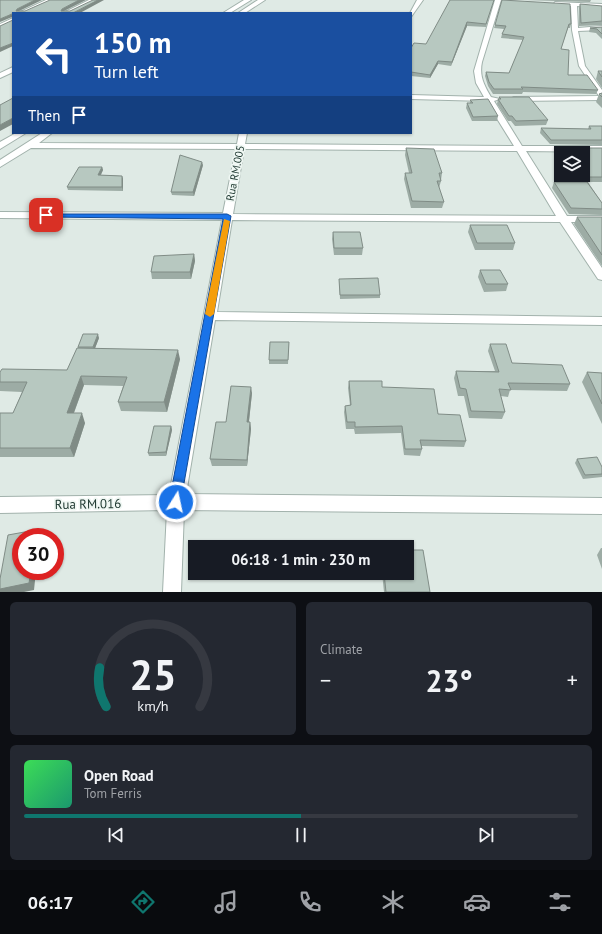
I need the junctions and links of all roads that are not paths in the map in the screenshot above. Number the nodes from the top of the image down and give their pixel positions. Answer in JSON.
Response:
{"nodes":[{"id":1,"x":50,"y":0,"type":"edge"},
{"id":2,"x":93,"y":0,"type":"edge"},
{"id":3,"x":248,"y":0,"type":"edge"},
{"id":4,"x":262,"y":0,"type":"edge"},
{"id":5,"x":420,"y":0,"type":"edge"},
{"id":6,"x":593,"y":0,"type":"edge"},
{"id":7,"x":497,"y":1,"type":"edge"},
{"id":8,"x":548,"y":4,"type":"edge"},
{"id":9,"x":574,"y":5,"type":"junction"},
{"id":10,"x":602,"y":6,"type":"edge"},
{"id":11,"x":23,"y":12,"type":"edge"},
{"id":12,"x":68,"y":12,"type":"edge"},
{"id":13,"x":228,"y":12,"type":"edge"},
{"id":14,"x":242,"y":12,"type":"edge"},
{"id":15,"x":412,"y":13,"type":"edge"},
{"id":16,"x":11,"y":18,"type":"edge"},
{"id":17,"x":0,"y":26,"type":"edge"},
{"id":18,"x":602,"y":28,"type":"edge"},
{"id":19,"x":575,"y":30,"type":"junction"},
{"id":20,"x":12,"y":70,"type":"edge"},
{"id":21,"x":0,"y":76,"type":"edge"},
{"id":22,"x":602,"y":95,"type":"edge"},
{"id":23,"x":412,"y":97,"type":"edge"},
{"id":24,"x":602,"y":98,"type":"edge"},
{"id":25,"x":490,"y":99,"type":"junction"},
{"id":26,"x":20,"y":134,"type":"edge"},
{"id":27,"x":46,"y":134,"type":"edge"},
{"id":28,"x":243,"y":134,"type":"edge"},
{"id":29,"x":29,"y":145,"type":"junction"},
{"id":30,"x":0,"y":146,"type":"edge"},
{"id":31,"x":240,"y":147,"type":"junction"},
{"id":32,"x":520,"y":149,"type":"junction"},
{"id":33,"x":602,"y":149,"type":"edge"},
{"id":34,"x":0,"y":164,"type":"edge"},
{"id":35,"x":0,"y":215,"type":"edge"},
{"id":36,"x":227,"y":216,"type":"junction"},
{"id":37,"x":563,"y":218,"type":"junction"},
{"id":38,"x":602,"y":219,"type":"edge"},
{"id":39,"x":602,"y":276,"type":"edge"},
{"id":40,"x":209,"y":316,"type":"junction"},
{"id":41,"x":602,"y":321,"type":"edge"},
{"id":42,"x":176,"y":502,"type":"junction"},
{"id":43,"x":0,"y":505,"type":"edge"},
{"id":44,"x":602,"y":506,"type":"edge"},
{"id":45,"x":172,"y":592,"type":"edge"}],
"edges":[{"from":1,"to":11,"type":"street"},
{"from":2,"to":12,"type":"street"},
{"from":3,"to":13,"type":"street"},
{"from":4,"to":14,"type":"street"},
{"from":5,"to":15,"type":"street"},
{"from":6,"to":10,"type":"street"},
{"from":7,"to":25,"type":"street"},
{"from":8,"to":9,"type":"street"},
{"from":9,"to":10,"type":"street"},
{"from":9,"to":19,"type":"street"},
{"from":16,"to":17,"type":"street"},
{"from":18,"to":19,"type":"street"},
{"from":19,"to":22,"type":"street"},
{"from":20,"to":21,"type":"street"},
{"from":23,"to":25,"type":"street"},
{"from":24,"to":25,"type":"street"},
{"from":25,"to":32,"type":"street"},
{"from":26,"to":30,"type":"street"},
{"from":27,"to":29,"type":"street"},
{"from":28,"to":31,"type":"street","name":"Rua RM.005"},
{"from":29,"to":31,"type":"street"},
{"from":29,"to":34,"type":"street"},
{"from":31,"to":32,"type":"street"},
{"from":31,"to":36,"type":"street","name":"Rua RM.005"},
{"from":32,"to":33,"type":"street"},
{"from":32,"to":37,"type":"street"},
{"from":35,"to":36,"type":"street"},
{"from":36,"to":37,"type":"street"},
{"from":36,"to":40,"type":"street","name":"Rua RM.005"},
{"from":37,"to":38,"type":"street"},
{"from":37,"to":39,"type":"street"},
{"from":40,"to":41,"type":"street"},
{"from":40,"to":42,"type":"street","name":"Rua RM.005"},
{"from":42,"to":43,"type":"street","name":"Rua RM.016"},
{"from":42,"to":44,"type":"street","name":"Rua RM.016"},
{"from":42,"to":45,"type":"street","name":"Rua RM.005"}]}
